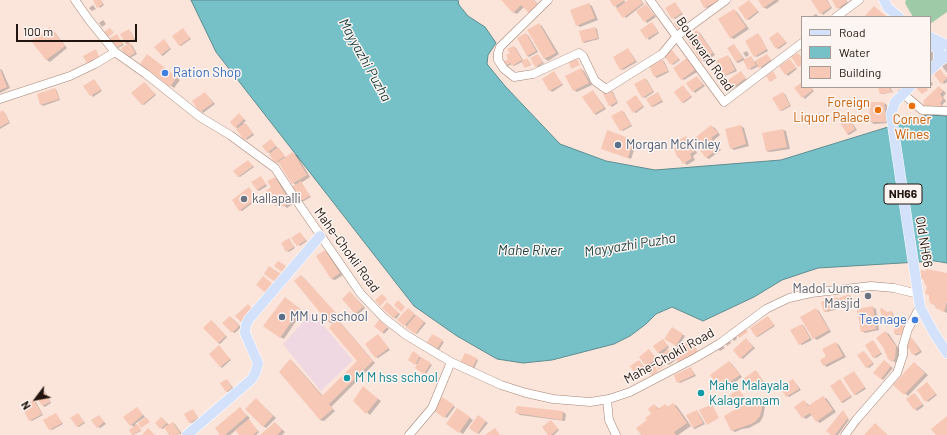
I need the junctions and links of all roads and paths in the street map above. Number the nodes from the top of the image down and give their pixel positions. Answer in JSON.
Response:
{"nodes":[{"id":1,"x":76,"y":0,"type":"edge"},
{"id":2,"x":548,"y":0,"type":"edge"},
{"id":3,"x":650,"y":0,"type":"edge"},
{"id":4,"x":726,"y":0,"type":"edge"},
{"id":5,"x":859,"y":0,"type":"edge"},
{"id":6,"x":884,"y":0,"type":"edge"},
{"id":7,"x":837,"y":16,"type":"edge"},
{"id":8,"x":899,"y":16,"type":"edge"},
{"id":9,"x":677,"y":36,"type":"junction"},
{"id":10,"x":931,"y":37,"type":"edge"},
{"id":11,"x":931,"y":43,"type":"edge"},
{"id":12,"x":801,"y":44,"type":"edge"},
{"id":13,"x":947,"y":45,"type":"edge"},
{"id":14,"x":114,"y":52,"type":"junction"},
{"id":15,"x":947,"y":55,"type":"edge"},
{"id":16,"x":934,"y":66,"type":"edge"},
{"id":17,"x":906,"y":90,"type":"edge"},
{"id":18,"x":0,"y":99,"type":"edge"},
{"id":19,"x":947,"y":111,"type":"edge"},
{"id":20,"x":320,"y":236,"type":"junction"},
{"id":21,"x":918,"y":294,"type":"junction"},
{"id":22,"x":920,"y":307,"type":"junction"},
{"id":23,"x":947,"y":353,"type":"edge"},
{"id":24,"x":451,"y":362,"type":"junction"},
{"id":25,"x":607,"y":400,"type":"junction"},
{"id":26,"x":187,"y":435,"type":"edge"},
{"id":27,"x":409,"y":435,"type":"edge"},
{"id":28,"x":616,"y":435,"type":"edge"},
{"id":29,"x":845,"y":435,"type":"edge"}],
"edges":[{"from":1,"to":14,"type":"street","name":"Mahe-Chokli Road"},
{"from":2,"to":9,"type":"street"},
{"from":3,"to":9,"type":"street","name":"Boulevard Road"},
{"from":4,"to":9,"type":"street"},
{"from":5,"to":7,"type":"street"},
{"from":6,"to":8,"type":"main road"},
{"from":9,"to":12,"type":"street","name":"Boulevard Road"},
{"from":10,"to":13,"type":"main road"},
{"from":11,"to":16,"type":"main road"},
{"from":14,"to":18,"type":"street"},
{"from":14,"to":20,"type":"street","name":"Mahe-Chokli Road"},
{"from":15,"to":16,"type":"main road"},
{"from":17,"to":19,"type":"street"},
{"from":17,"to":21,"type":"main road","name":"Old NH66","number":"NH66"},
{"from":20,"to":24,"type":"street","name":"Mahe-Chokli Road"},
{"from":20,"to":26,"type":"main road"},
{"from":21,"to":22,"type":"main road","name":"Old NH66","number":"NH66"},
{"from":21,"to":25,"type":"street","name":"Mahe-Chokli Road"},
{"from":22,"to":23,"type":"main road","name":"Old NH66","number":"NH66"},
{"from":22,"to":29,"type":"street"},
{"from":24,"to":25,"type":"street","name":"Mahe-Chokli Road"},
{"from":24,"to":27,"type":"street"},
{"from":25,"to":28,"type":"street"}]}
